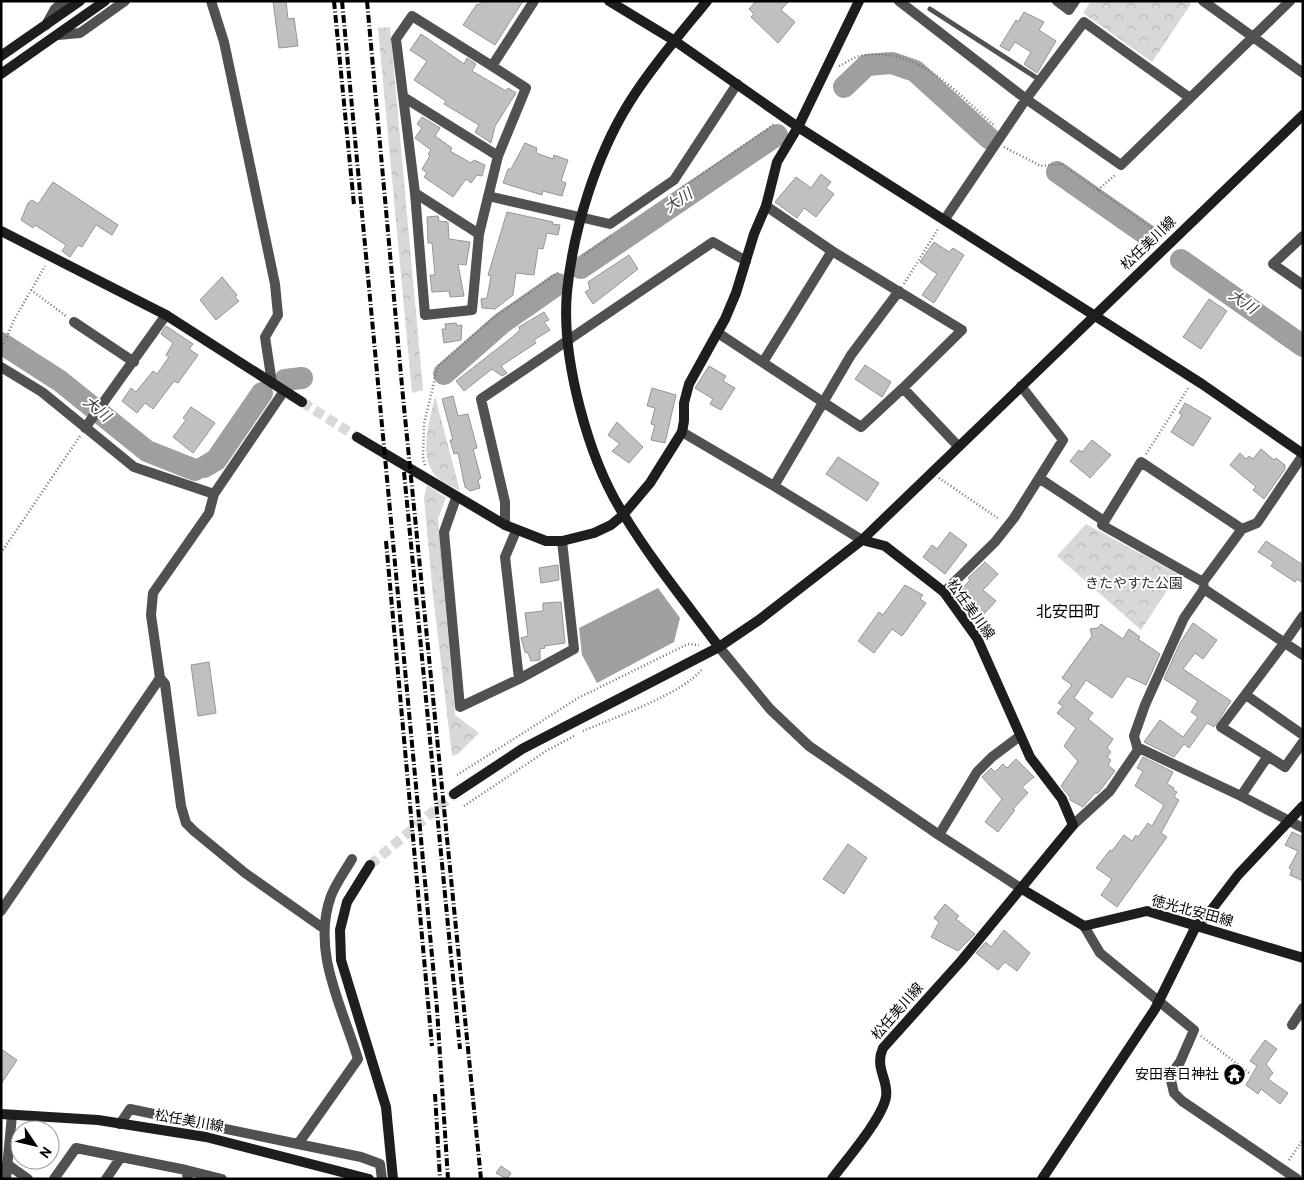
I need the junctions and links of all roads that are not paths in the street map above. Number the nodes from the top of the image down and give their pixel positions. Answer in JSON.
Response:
{"nodes":[{"id":1,"x":64,"y":1,"type":"edge"},
{"id":2,"x":80,"y":1,"type":"edge"},
{"id":3,"x":105,"y":1,"type":"edge"},
{"id":4,"x":125,"y":1,"type":"edge"},
{"id":5,"x":211,"y":1,"type":"edge"},
{"id":6,"x":534,"y":1,"type":"edge"},
{"id":7,"x":609,"y":1,"type":"edge"},
{"id":8,"x":707,"y":1,"type":"edge"},
{"id":9,"x":859,"y":1,"type":"edge"},
{"id":10,"x":899,"y":1,"type":"edge"},
{"id":11,"x":1056,"y":1,"type":"edge"},
{"id":12,"x":1076,"y":1,"type":"edge"},
{"id":13,"x":1203,"y":1,"type":"edge"},
{"id":14,"x":1290,"y":1,"type":"edge"},
{"id":15,"x":930,"y":9,"type":"dead end"},
{"id":16,"x":46,"y":25,"type":"junction"},
{"id":17,"x":961,"y":30,"type":"junction"},
{"id":18,"x":58,"y":35,"type":"junction"},
{"id":19,"x":1253,"y":38,"type":"junction"},
{"id":20,"x":675,"y":41,"type":"junction"},
{"id":21,"x":952,"y":42,"type":"junction"},
{"id":22,"x":1,"y":56,"type":"edge"},
{"id":23,"x":492,"y":66,"type":"junction"},
{"id":24,"x":1303,"y":73,"type":"edge"},
{"id":25,"x":1,"y":74,"type":"edge"},
{"id":26,"x":1040,"y":81,"type":"junction"},
{"id":27,"x":737,"y":84,"type":"junction"},
{"id":28,"x":405,"y":98,"type":"junction"},
{"id":29,"x":1190,"y":98,"type":"junction"},
{"id":30,"x":1026,"y":99,"type":"junction"},
{"id":31,"x":1303,"y":115,"type":"edge"},
{"id":32,"x":798,"y":127,"type":"junction"},
{"id":33,"x":498,"y":156,"type":"junction"},
{"id":34,"x":415,"y":192,"type":"junction"},
{"id":35,"x":488,"y":196,"type":"junction"},
{"id":36,"x":766,"y":206,"type":"junction"},
{"id":37,"x":582,"y":219,"type":"junction"},
{"id":38,"x":945,"y":219,"type":"junction"},
{"id":39,"x":1,"y":231,"type":"edge"},
{"id":40,"x":479,"y":234,"type":"junction"},
{"id":41,"x":1303,"y":236,"type":"edge"},
{"id":42,"x":832,"y":251,"type":"junction"},
{"id":43,"x":746,"y":261,"type":"junction"},
{"id":44,"x":1303,"y":285,"type":"edge"},
{"id":45,"x":899,"y":291,"type":"junction"},
{"id":46,"x":166,"y":315,"type":"junction"},
{"id":47,"x":1094,"y":315,"type":"junction"},
{"id":48,"x":74,"y":322,"type":"road end"},
{"id":49,"x":718,"y":333,"type":"junction"},
{"id":50,"x":569,"y":340,"type":"junction"},
{"id":51,"x":134,"y":362,"type":"junction"},
{"id":52,"x":763,"y":362,"type":"junction"},
{"id":53,"x":1,"y":368,"type":"edge"},
{"id":54,"x":272,"y":383,"type":"junction"},
{"id":55,"x":1021,"y":386,"type":"junction"},
{"id":56,"x":904,"y":388,"type":"junction"},
{"id":57,"x":284,"y":391,"type":"junction"},
{"id":58,"x":302,"y":402,"type":"tunnel mouth"},
{"id":59,"x":824,"y":403,"type":"junction"},
{"id":60,"x":85,"y":428,"type":"junction"},
{"id":61,"x":682,"y":432,"type":"junction"},
{"id":62,"x":357,"y":437,"type":"tunnel mouth"},
{"id":63,"x":958,"y":446,"type":"junction"},
{"id":64,"x":1303,"y":455,"type":"edge"},
{"id":65,"x":1038,"y":478,"type":"junction"},
{"id":66,"x":774,"y":486,"type":"junction"},
{"id":67,"x":214,"y":494,"type":"junction"},
{"id":68,"x":456,"y":498,"type":"junction"},
{"id":69,"x":623,"y":515,"type":"junction"},
{"id":70,"x":1104,"y":521,"type":"junction"},
{"id":71,"x":504,"y":525,"type":"junction"},
{"id":72,"x":1242,"y":529,"type":"junction"},
{"id":73,"x":516,"y":531,"type":"junction"},
{"id":74,"x":862,"y":540,"type":"junction"},
{"id":75,"x":562,"y":541,"type":"junction"},
{"id":76,"x":1203,"y":585,"type":"junction"},
{"id":77,"x":944,"y":592,"type":"junction"},
{"id":78,"x":1303,"y":616,"type":"edge"},
{"id":79,"x":1285,"y":642,"type":"junction"},
{"id":80,"x":719,"y":647,"type":"junction"},
{"id":81,"x":1303,"y":655,"type":"edge"},
{"id":82,"x":160,"y":678,"type":"junction"},
{"id":83,"x":519,"y":679,"type":"junction"},
{"id":84,"x":1246,"y":695,"type":"junction"},
{"id":85,"x":1303,"y":734,"type":"edge"},
{"id":86,"x":1020,"y":736,"type":"junction"},
{"id":87,"x":1303,"y":742,"type":"edge"},
{"id":88,"x":1137,"y":747,"type":"junction"},
{"id":89,"x":1268,"y":756,"type":"junction"},
{"id":90,"x":454,"y":794,"type":"tunnel mouth"},
{"id":91,"x":1241,"y":796,"type":"junction"},
{"id":92,"x":1303,"y":806,"type":"edge"},
{"id":93,"x":1289,"y":821,"type":"junction"},
{"id":94,"x":1073,"y":825,"type":"junction"},
{"id":95,"x":1303,"y":828,"type":"edge"},
{"id":96,"x":939,"y":835,"type":"junction"},
{"id":97,"x":352,"y":859,"type":"dead end"},
{"id":98,"x":370,"y":865,"type":"tunnel mouth"},
{"id":99,"x":1022,"y":889,"type":"junction"},
{"id":100,"x":1,"y":912,"type":"edge"},
{"id":101,"x":1084,"y":926,"type":"junction"},
{"id":102,"x":1196,"y":926,"type":"junction"},
{"id":103,"x":323,"y":928,"type":"junction"},
{"id":104,"x":1303,"y":958,"type":"edge"},
{"id":105,"x":1158,"y":1001,"type":"junction"},
{"id":106,"x":1303,"y":1008,"type":"edge"},
{"id":107,"x":1292,"y":1025,"type":"dead end"},
{"id":108,"x":1,"y":1114,"type":"edge"},
{"id":109,"x":12,"y":1115,"type":"junction"},
{"id":110,"x":120,"y":1124,"type":"junction"},
{"id":111,"x":298,"y":1144,"type":"junction"},
{"id":112,"x":121,"y":1157,"type":"junction"},
{"id":113,"x":8,"y":1164,"type":"junction"},
{"id":114,"x":187,"y":1175,"type":"edge"},
{"id":115,"x":6,"y":1179,"type":"edge"},
{"id":116,"x":28,"y":1179,"type":"edge"},
{"id":117,"x":54,"y":1179,"type":"edge"},
{"id":118,"x":106,"y":1179,"type":"edge"},
{"id":119,"x":222,"y":1179,"type":"edge"},
{"id":120,"x":369,"y":1179,"type":"edge"},
{"id":121,"x":382,"y":1179,"type":"edge"},
{"id":122,"x":393,"y":1179,"type":"edge"},
{"id":123,"x":832,"y":1179,"type":"edge"},
{"id":124,"x":1042,"y":1179,"type":"edge"},
{"id":125,"x":1296,"y":1179,"type":"edge"}],
"edges":[{"from":1,"to":16,"type":"street"},
{"from":2,"to":16,"type":"street"},
{"from":3,"to":18,"type":"street"},
{"from":4,"to":18,"type":"street"},
{"from":5,"to":54,"type":"street"},
{"from":6,"to":23,"type":"street"},
{"from":7,"to":20,"type":"street"},
{"from":8,"to":20,"type":"street"},
{"from":9,"to":32,"type":"street"},
{"from":10,"to":21,"type":"street"},
{"from":11,"to":12,"type":"street"},
{"from":13,"to":19,"type":"street"},
{"from":14,"to":19,"type":"street"},
{"from":15,"to":17,"type":"lane"},
{"from":16,"to":22,"type":"street"},
{"from":17,"to":21,"type":"lane"},
{"from":17,"to":26,"type":"lane"},
{"from":18,"to":25,"type":"street"},
{"from":19,"to":24,"type":"street"},
{"from":19,"to":29,"type":"street"},
{"from":20,"to":27,"type":"street"},
{"from":20,"to":37,"type":"street"},
{"from":21,"to":30,"type":"street"},
{"from":23,"to":28,"type":"street"},
{"from":23,"to":33,"type":"street"},
{"from":26,"to":29,"type":"street"},
{"from":26,"to":30,"type":"street"},
{"from":27,"to":32,"type":"street"},
{"from":27,"to":37,"type":"street"},
{"from":28,"to":33,"type":"street"},
{"from":28,"to":34,"type":"street"},
{"from":29,"to":30,"type":"street"},
{"from":30,"to":38,"type":"street"},
{"from":31,"to":47,"type":"street","name":"松任美川線"},
{"from":32,"to":36,"type":"street"},
{"from":32,"to":38,"type":"street"},
{"from":33,"to":35,"type":"street"},
{"from":34,"to":40,"type":"street"},
{"from":34,"to":40,"type":"street"},
{"from":35,"to":37,"type":"street"},
{"from":35,"to":40,"type":"street"},
{"from":36,"to":42,"type":"street"},
{"from":36,"to":43,"type":"street"},
{"from":37,"to":50,"type":"street"},
{"from":38,"to":47,"type":"street"},
{"from":39,"to":46,"type":"street"},
{"from":41,"to":44,"type":"street"},
{"from":42,"to":45,"type":"street"},
{"from":42,"to":52,"type":"street"},
{"from":43,"to":49,"type":"street"},
{"from":43,"to":50,"type":"street"},
{"from":45,"to":56,"type":"street"},
{"from":45,"to":59,"type":"street"},
{"from":46,"to":51,"type":"street"},
{"from":46,"to":54,"type":"street"},
{"from":47,"to":55,"type":"street","name":"松任美川線"},
{"from":47,"to":64,"type":"street"},
{"from":48,"to":51,"type":"street"},
{"from":49,"to":52,"type":"street"},
{"from":49,"to":61,"type":"street"},
{"from":50,"to":69,"type":"street"},
{"from":50,"to":71,"type":"street"},
{"from":51,"to":60,"type":"street"},
{"from":52,"to":59,"type":"street"},
{"from":53,"to":60,"type":"street"},
{"from":54,"to":57,"type":"street"},
{"from":55,"to":63,"type":"street","name":"松任美川線"},
{"from":55,"to":65,"type":"street"},
{"from":56,"to":59,"type":"street"},
{"from":56,"to":63,"type":"street"},
{"from":57,"to":58,"type":"street"},
{"from":57,"to":67,"type":"street"},
{"from":59,"to":66,"type":"street"},
{"from":60,"to":67,"type":"street"},
{"from":61,"to":66,"type":"street"},
{"from":61,"to":69,"type":"street"},
{"from":62,"to":68,"type":"street"},
{"from":63,"to":74,"type":"street","name":"松任美川線"},
{"from":64,"to":72,"type":"street"},
{"from":65,"to":70,"type":"street"},
{"from":65,"to":77,"type":"street"},
{"from":66,"to":74,"type":"street"},
{"from":67,"to":82,"type":"street"},
{"from":68,"to":71,"type":"street"},
{"from":68,"to":83,"type":"street"},
{"from":69,"to":75,"type":"street"},
{"from":69,"to":80,"type":"street"},
{"from":70,"to":72,"type":"street"},
{"from":70,"to":76,"type":"street"},
{"from":71,"to":73,"type":"street"},
{"from":72,"to":76,"type":"street"},
{"from":73,"to":75,"type":"street"},
{"from":73,"to":83,"type":"street"},
{"from":74,"to":77,"type":"street","name":"松任美川線"},
{"from":74,"to":80,"type":"street"},
{"from":75,"to":83,"type":"street"},
{"from":76,"to":79,"type":"street"},
{"from":76,"to":88,"type":"street"},
{"from":77,"to":86,"type":"street","name":"松任美川線"},
{"from":78,"to":79,"type":"street"},
{"from":79,"to":81,"type":"street"},
{"from":79,"to":84,"type":"street"},
{"from":80,"to":90,"type":"street"},
{"from":80,"to":96,"type":"street"},
{"from":82,"to":100,"type":"street"},
{"from":82,"to":103,"type":"street"},
{"from":84,"to":85,"type":"street"},
{"from":84,"to":89,"type":"street"},
{"from":86,"to":94,"type":"street","name":"松任美川線"},
{"from":86,"to":96,"type":"street"},
{"from":87,"to":89,"type":"street"},
{"from":88,"to":91,"type":"street"},
{"from":88,"to":94,"type":"street"},
{"from":89,"to":91,"type":"street"},
{"from":91,"to":93,"type":"street"},
{"from":92,"to":93,"type":"street"},
{"from":93,"to":95,"type":"street"},
{"from":93,"to":102,"type":"street"},
{"from":94,"to":99,"type":"street","name":"松任美川線"},
{"from":96,"to":99,"type":"street"},
{"from":97,"to":103,"type":"street"},
{"from":98,"to":122,"type":"street"},
{"from":99,"to":101,"type":"street"},
{"from":99,"to":123,"type":"street","name":"松任美川線"},
{"from":101,"to":102,"type":"street","name":"徳光北安田線"},
{"from":101,"to":105,"type":"street"},
{"from":102,"to":104,"type":"street","name":"徳光北安田線"},
{"from":102,"to":105,"type":"street"},
{"from":103,"to":111,"type":"street"},
{"from":105,"to":124,"type":"street"},
{"from":105,"to":125,"type":"street"},
{"from":106,"to":107,"type":"street"},
{"from":108,"to":109,"type":"street","name":"松任美川線"},
{"from":109,"to":110,"type":"street","name":"松任美川線"},
{"from":109,"to":113,"type":"street"},
{"from":110,"to":111,"type":"street"},
{"from":110,"to":120,"type":"street","name":"松任美川線"},
{"from":111,"to":121,"type":"street"},
{"from":112,"to":114,"type":"street"},
{"from":112,"to":117,"type":"street"},
{"from":112,"to":118,"type":"street"},
{"from":113,"to":115,"type":"street"},
{"from":113,"to":116,"type":"street"},
{"from":114,"to":119,"type":"street"}]}
